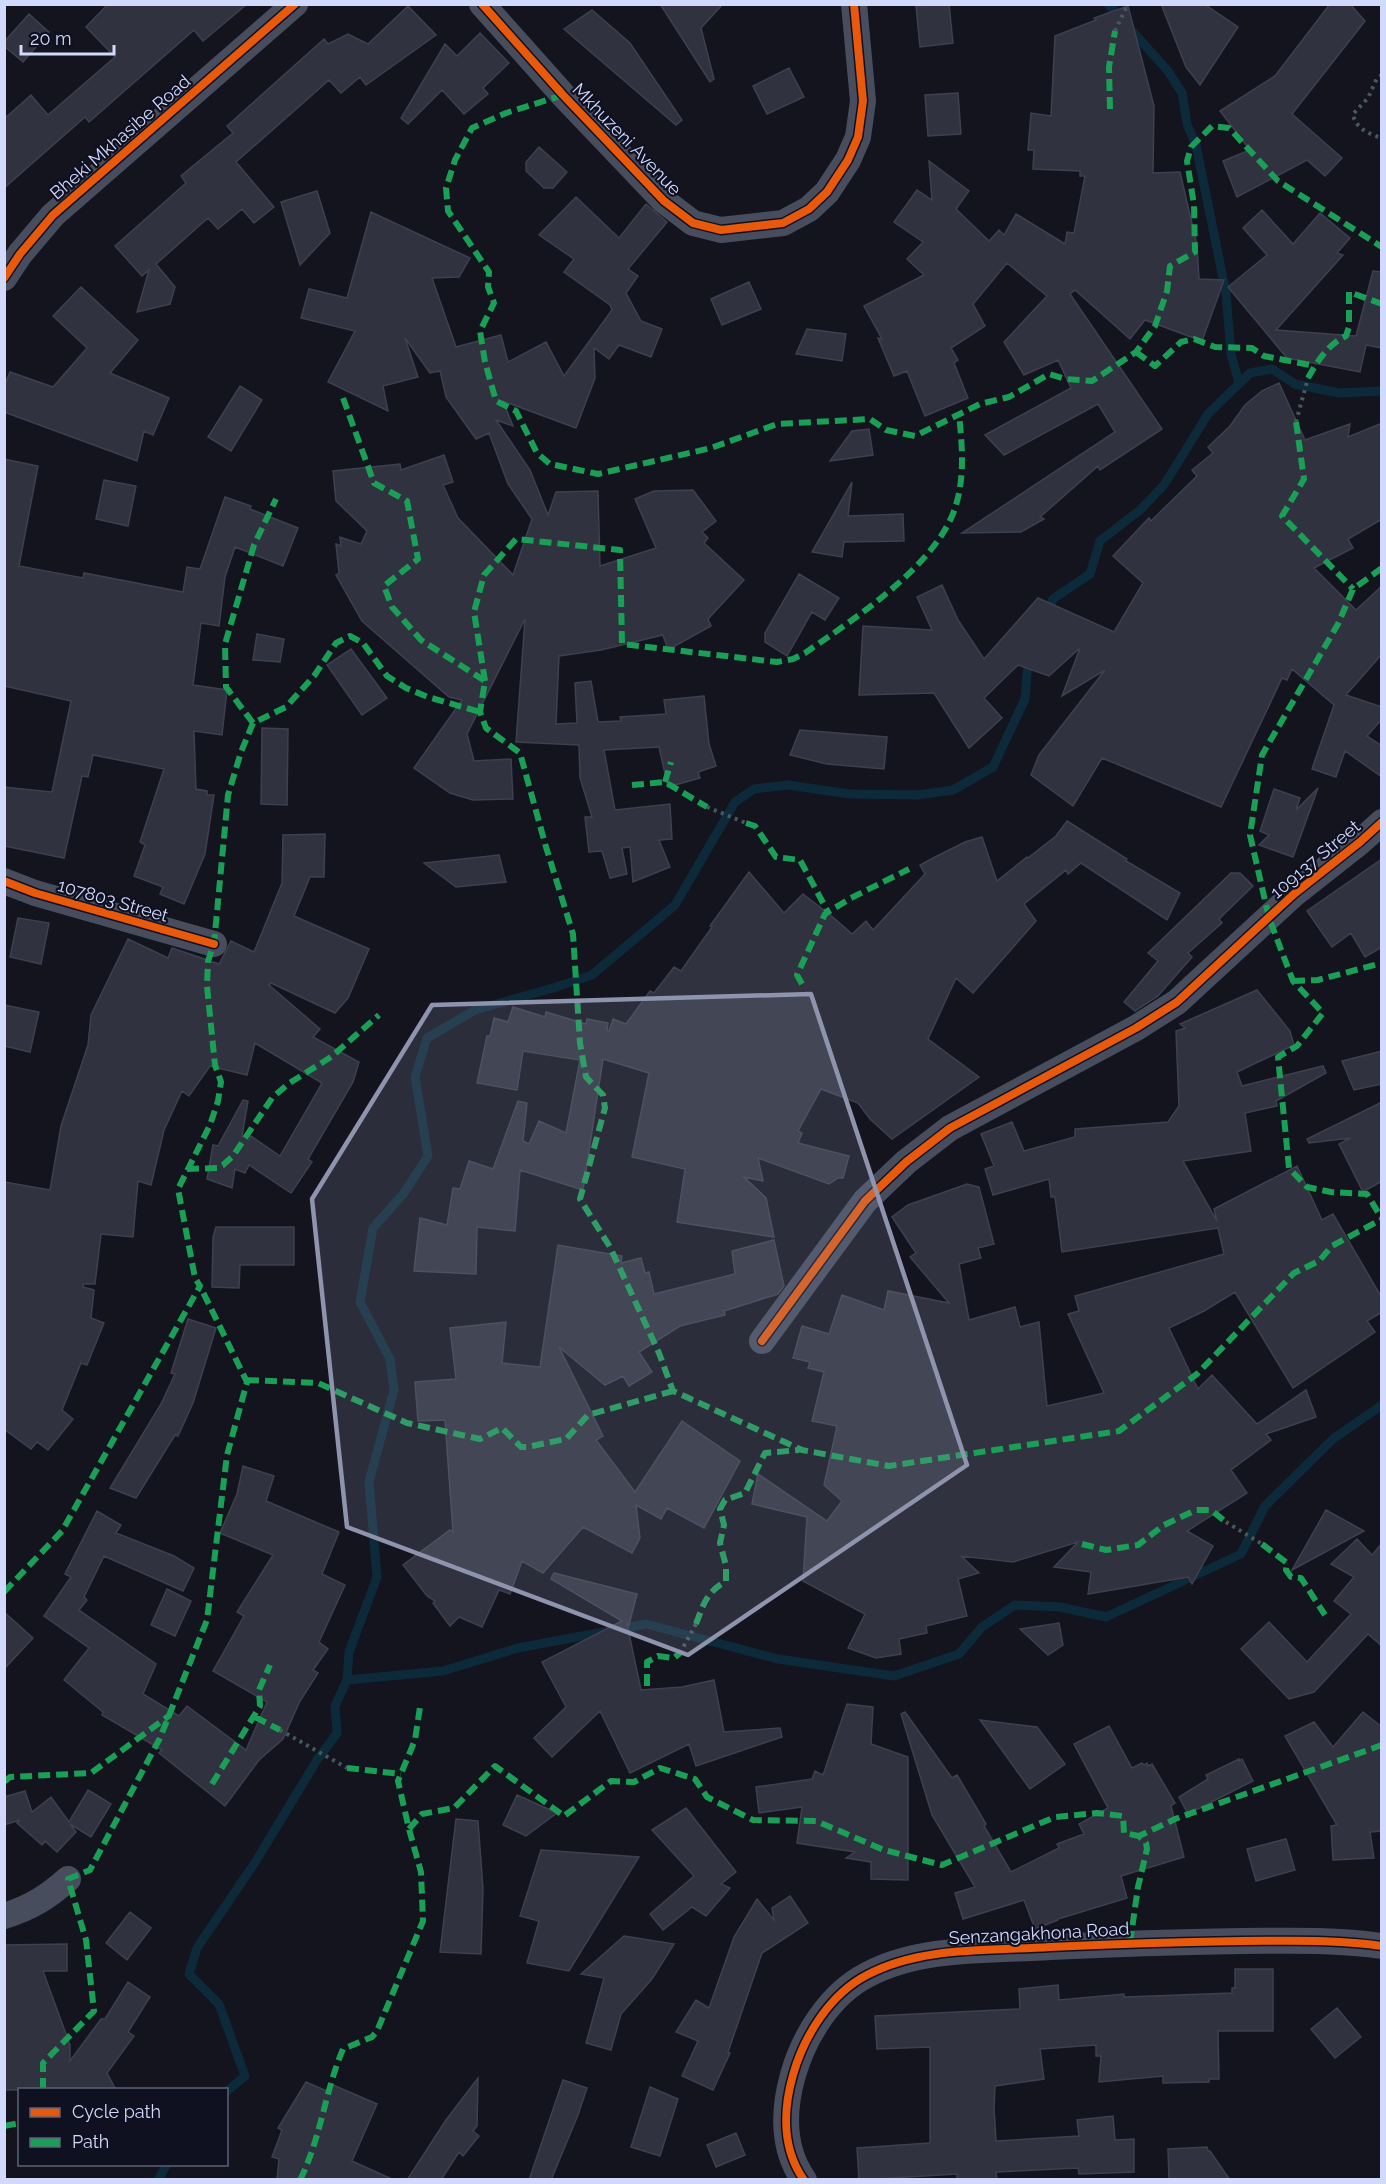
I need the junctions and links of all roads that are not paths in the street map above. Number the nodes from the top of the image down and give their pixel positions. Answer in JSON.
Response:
{"nodes":[{"id":1,"x":294,"y":4,"type":"edge"},
{"id":2,"x":482,"y":4,"type":"edge"},
{"id":3,"x":854,"y":4,"type":"edge"},
{"id":4,"x":4,"y":278,"type":"edge"},
{"id":5,"x":1382,"y":822,"type":"edge"},
{"id":6,"x":4,"y":881,"type":"edge"},
{"id":7,"x":214,"y":944,"type":"dead end"},
{"id":8,"x":762,"y":1341,"type":"dead end"},
{"id":9,"x":68,"y":1879,"type":"dead end"},
{"id":10,"x":4,"y":1916,"type":"edge"},
{"id":11,"x":1382,"y":1946,"type":"edge"},
{"id":12,"x":804,"y":2180,"type":"edge"}],
"edges":[{"from":1,"to":4,"type":"street","name":"Bheki Mkhasibe Road"},
{"from":2,"to":3,"type":"street","name":"Mkhuzeni Avenue"},
{"from":5,"to":8,"type":"street","name":"109137 Street"},
{"from":6,"to":7,"type":"street","name":"107803 Street"},
{"from":9,"to":10,"type":"street"},
{"from":11,"to":12,"type":"street","name":"Senzangakhona Road"}]}
